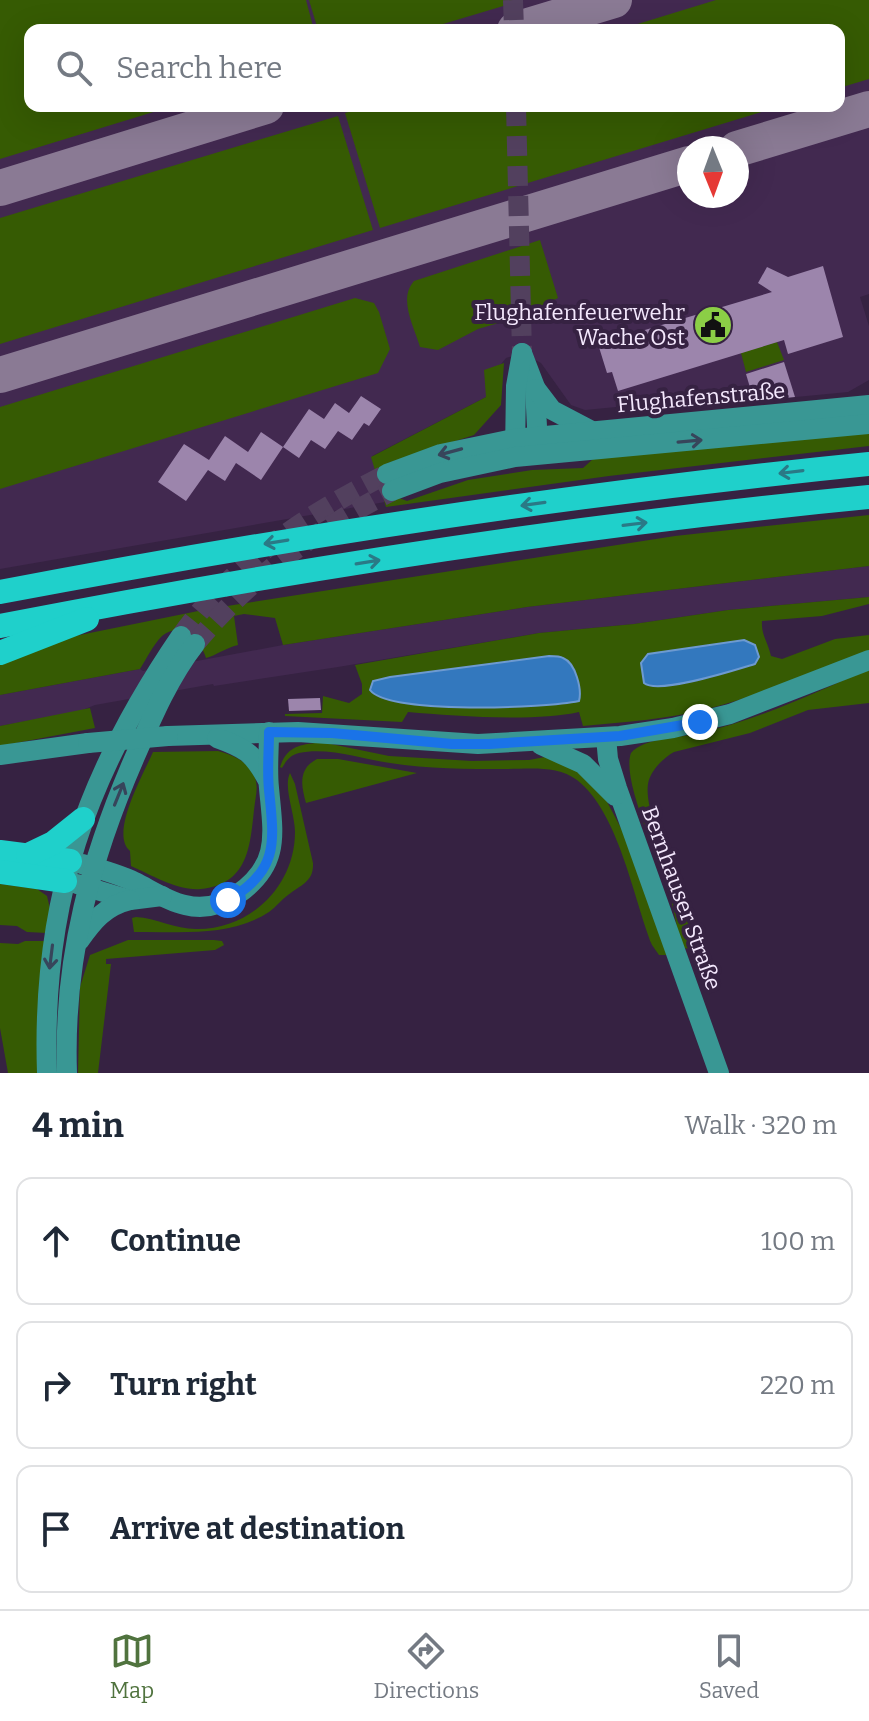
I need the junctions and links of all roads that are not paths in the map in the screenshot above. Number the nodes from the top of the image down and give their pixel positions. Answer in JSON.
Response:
{"nodes":[{"id":1,"x":535,"y":387,"type":"junction"},
{"id":2,"x":869,"y":405,"type":"edge"},
{"id":3,"x":869,"y":424,"type":"edge"},
{"id":4,"x":592,"y":431,"type":"junction"},
{"id":5,"x":538,"y":446,"type":"junction"},
{"id":6,"x":515,"y":448,"type":"junction"},
{"id":7,"x":869,"y":464,"type":"edge"},
{"id":8,"x":390,"y":482,"type":"tunnel mouth"},
{"id":9,"x":869,"y":497,"type":"edge"},
{"id":10,"x":0,"y":592,"type":"edge"},
{"id":11,"x":126,"y":602,"type":"junction"},
{"id":12,"x":0,"y":626,"type":"edge"},
{"id":13,"x":0,"y":653,"type":"edge"},
{"id":14,"x":869,"y":660,"type":"edge"},
{"id":15,"x":269,"y":732,"type":"junction"},
{"id":16,"x":210,"y":735,"type":"junction"},
{"id":17,"x":606,"y":737,"type":"junction"},
{"id":18,"x":533,"y":742,"type":"junction"},
{"id":19,"x":0,"y":755,"type":"edge"},
{"id":20,"x":269,"y":782,"type":"junction"},
{"id":21,"x":623,"y":806,"type":"junction"},
{"id":22,"x":83,"y":819,"type":"junction"},
{"id":23,"x":0,"y":852,"type":"edge"},
{"id":24,"x":27,"y":855,"type":"junction"},
{"id":25,"x":0,"y":872,"type":"edge"},
{"id":26,"x":79,"y":874,"type":"junction"},
{"id":27,"x":162,"y":896,"type":"junction"},
{"id":28,"x":130,"y":900,"type":"junction"},
{"id":29,"x":74,"y":948,"type":"junction"},
{"id":30,"x":47,"y":1073,"type":"edge"},
{"id":31,"x":67,"y":1073,"type":"edge"},
{"id":32,"x":719,"y":1073,"type":"edge"}],
"edges":[{"from":1,"to":4,"type":"main road"},
{"from":1,"to":5,"type":"main road"},
{"from":1,"to":6,"type":"main road"},
{"from":2,"to":4,"type":"main road","name":"Flughafenstraße"},
{"from":5,"to":3,"type":"main road","name":"Flughafenstraße","one_way":true},
{"from":4,"to":5,"type":"main road","name":"Flughafenstraße"},
{"from":5,"to":6,"type":"main road"},
{"from":6,"to":8,"type":"main road"},
{"from":7,"to":10,"type":"highway","one_way":true},
{"from":11,"to":9,"type":"highway","one_way":true},
{"from":11,"to":12,"type":"highway"},
{"from":11,"to":13,"type":"highway"},
{"from":14,"to":17,"type":"main road"},
{"from":15,"to":16,"type":"main road"},
{"from":15,"to":18,"type":"main road"},
{"from":15,"to":20,"type":"main road"},
{"from":16,"to":19,"type":"main road","bridge":true},
{"from":16,"to":20,"type":"main road"},
{"from":17,"to":18,"type":"main road"},
{"from":17,"to":21,"type":"main road","name":"Bernhauser Straße"},
{"from":18,"to":21,"type":"main road"},
{"from":20,"to":27,"type":"main road"},
{"from":21,"to":32,"type":"main road","name":"Bernhauser Straße"},
{"from":22,"to":24,"type":"highway"},
{"from":22,"to":26,"type":"main road"},
{"from":26,"to":22,"type":"main road","one_way":true},
{"from":23,"to":24,"type":"highway"},
{"from":24,"to":26,"type":"highway"},
{"from":25,"to":26,"type":"highway"},
{"from":26,"to":27,"type":"main road"},
{"from":26,"to":28,"type":"main road"},
{"from":26,"to":29,"type":"main road"},
{"from":26,"to":30,"type":"main road","one_way":true},
{"from":27,"to":28,"type":"main road"},
{"from":28,"to":29,"type":"main road"},
{"from":29,"to":31,"type":"main road"}]}
